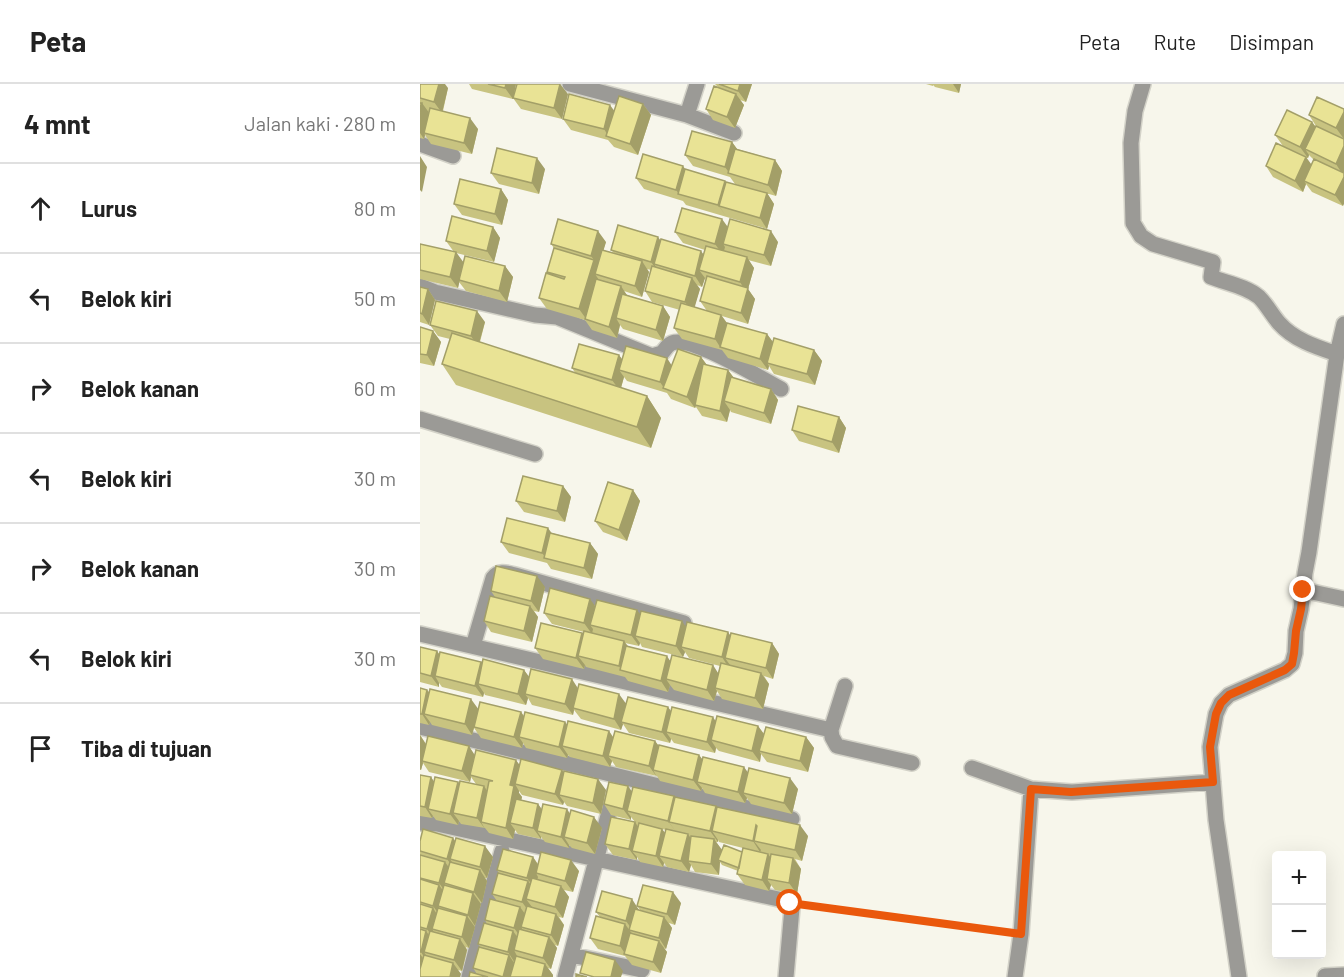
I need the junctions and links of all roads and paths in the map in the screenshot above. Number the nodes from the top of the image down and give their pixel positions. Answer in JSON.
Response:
{"nodes":[{"id":1,"x":570,"y":84,"type":"edge"},
{"id":2,"x":697,"y":84,"type":"edge"},
{"id":3,"x":1143,"y":84,"type":"edge"},
{"id":4,"x":687,"y":115,"type":"junction"},
{"id":5,"x":734,"y":133,"type":"dead end"},
{"id":6,"x":420,"y":144,"type":"edge"},
{"id":7,"x":453,"y":156,"type":"dead end"},
{"id":8,"x":420,"y":286,"type":"edge"},
{"id":9,"x":1344,"y":324,"type":"edge"},
{"id":10,"x":1337,"y":354,"type":"junction"},
{"id":11,"x":781,"y":389,"type":"dead end"},
{"id":12,"x":420,"y":419,"type":"edge"},
{"id":13,"x":535,"y":454,"type":"dead end"},
{"id":14,"x":1303,"y":590,"type":"junction"},
{"id":15,"x":1344,"y":599,"type":"edge"},
{"id":16,"x":684,"y":623,"type":"edge"},
{"id":17,"x":420,"y":634,"type":"edge"},
{"id":18,"x":473,"y":646,"type":"junction"},
{"id":19,"x":845,"y":686,"type":"dead end"},
{"id":20,"x":420,"y":727,"type":"edge"},
{"id":21,"x":831,"y":730,"type":"junction"},
{"id":22,"x":912,"y":763,"type":"dead end"},
{"id":23,"x":972,"y":768,"type":"dead end"},
{"id":24,"x":618,"y":776,"type":"junction"},
{"id":25,"x":1213,"y":782,"type":"junction"},
{"id":26,"x":1031,"y":789,"type":"junction"},
{"id":27,"x":792,"y":819,"type":"dead end"},
{"id":28,"x":420,"y":823,"type":"edge"},
{"id":29,"x":506,"y":839,"type":"junction"},
{"id":30,"x":596,"y":859,"type":"junction"},
{"id":31,"x":790,"y":903,"type":"junction"},
{"id":32,"x":1021,"y":934,"type":"junction"},
{"id":33,"x":571,"y":955,"type":"junction"},
{"id":34,"x":642,"y":970,"type":"edge"},
{"id":35,"x":1344,"y":975,"type":"edge"},
{"id":36,"x":1325,"y":976,"type":"edge"},
{"id":37,"x":469,"y":977,"type":"edge"},
{"id":38,"x":566,"y":977,"type":"edge"},
{"id":39,"x":786,"y":977,"type":"edge"},
{"id":40,"x":1015,"y":977,"type":"edge"},
{"id":41,"x":1239,"y":977,"type":"edge"}],
"edges":[{"from":1,"to":4,"type":"street"},
{"from":2,"to":4,"type":"street"},
{"from":3,"to":10,"type":"street"},
{"from":4,"to":5,"type":"street"},
{"from":6,"to":7,"type":"street"},
{"from":8,"to":11,"type":"street"},
{"from":9,"to":10,"type":"street"},
{"from":10,"to":14,"type":"street"},
{"from":12,"to":13,"type":"street"},
{"from":14,"to":15,"type":"street"},
{"from":14,"to":25,"type":"street"},
{"from":16,"to":18,"type":"street"},
{"from":17,"to":18,"type":"street"},
{"from":18,"to":21,"type":"street"},
{"from":19,"to":21,"type":"street"},
{"from":20,"to":24,"type":"street"},
{"from":21,"to":22,"type":"street"},
{"from":23,"to":26,"type":"street"},
{"from":24,"to":27,"type":"street"},
{"from":24,"to":30,"type":"street"},
{"from":25,"to":26,"type":"street"},
{"from":25,"to":41,"type":"street"},
{"from":26,"to":32,"type":"street"},
{"from":28,"to":29,"type":"street"},
{"from":29,"to":30,"type":"street"},
{"from":29,"to":37,"type":"street"},
{"from":30,"to":31,"type":"street"},
{"from":30,"to":33,"type":"street"},
{"from":31,"to":32,"type":"path"},
{"from":31,"to":39,"type":"street"},
{"from":32,"to":40,"type":"street"},
{"from":33,"to":34,"type":"street"},
{"from":33,"to":38,"type":"street"},
{"from":35,"to":36,"type":"street"}]}
